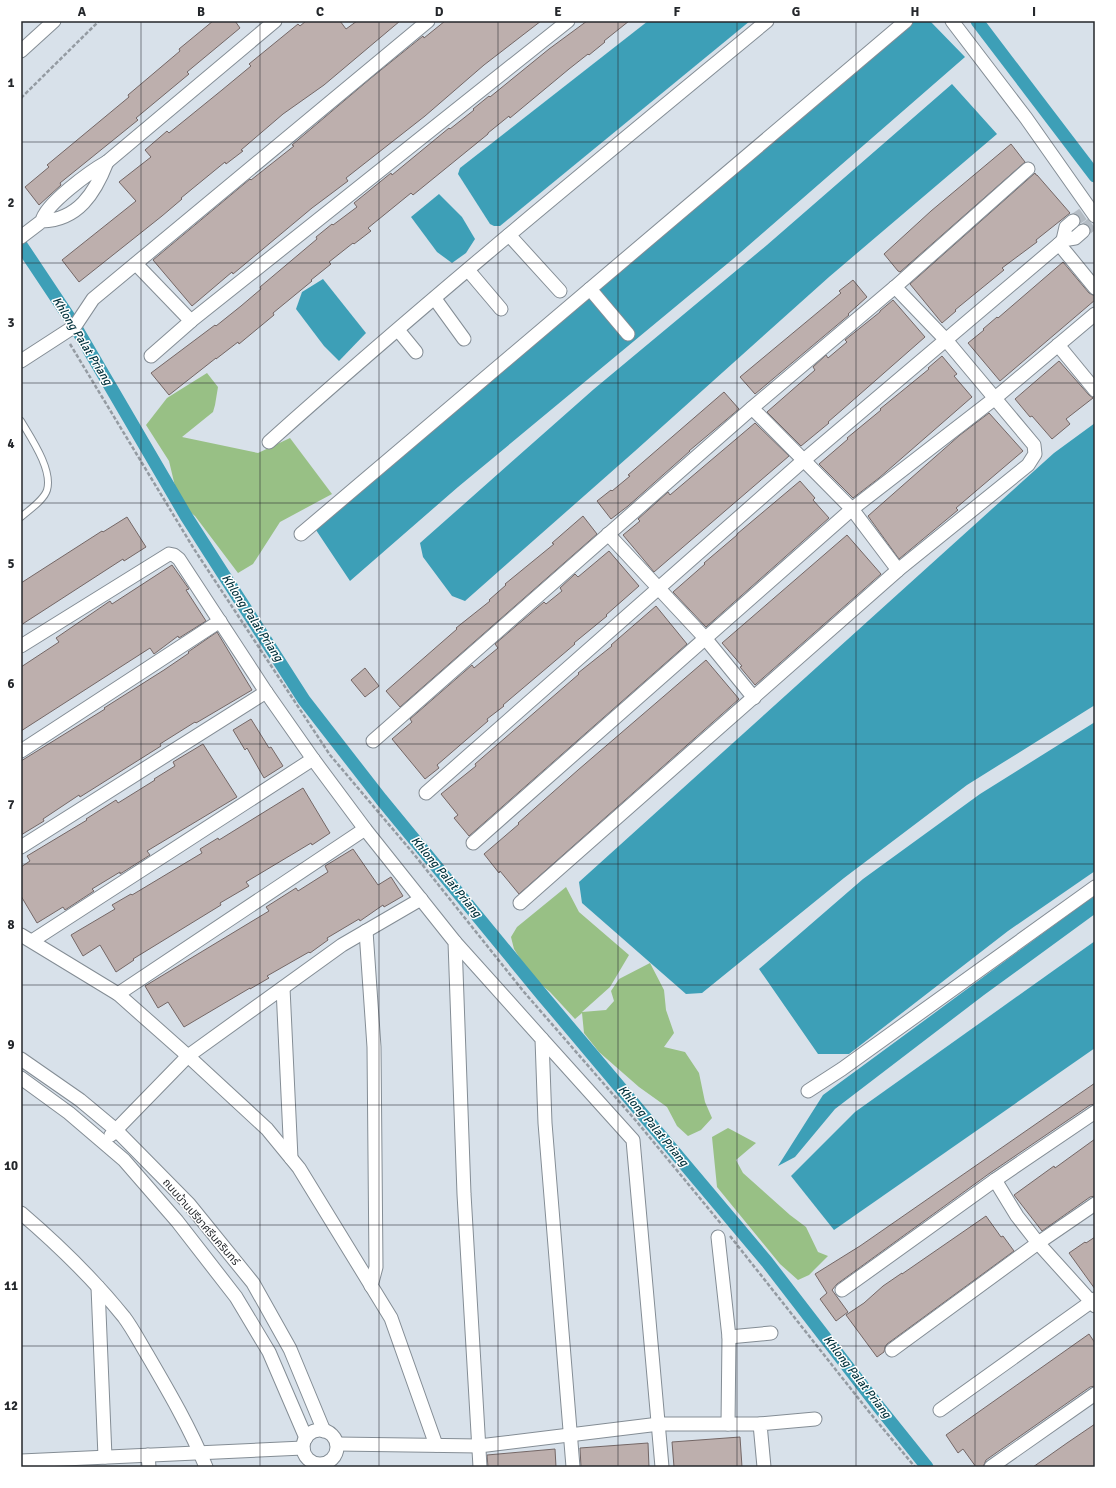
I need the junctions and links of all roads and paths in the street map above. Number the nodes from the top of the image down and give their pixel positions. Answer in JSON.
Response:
{"nodes":[{"id":1,"x":54,"y":21,"type":"edge"},
{"id":2,"x":99,"y":21,"type":"edge"},
{"id":3,"x":275,"y":21,"type":"edge"},
{"id":4,"x":428,"y":21,"type":"edge"},
{"id":5,"x":568,"y":21,"type":"edge"},
{"id":6,"x":767,"y":21,"type":"edge"},
{"id":7,"x":906,"y":21,"type":"edge"},
{"id":8,"x":952,"y":21,"type":"edge"},
{"id":9,"x":21,"y":51,"type":"edge"},
{"id":10,"x":21,"y":98,"type":"edge"},
{"id":11,"x":107,"y":162,"type":"junction"},
{"id":12,"x":1028,"y":169,"type":"dead end"},
{"id":13,"x":1087,"y":219,"type":"edge"},
{"id":14,"x":37,"y":225,"type":"junction"},
{"id":15,"x":509,"y":236,"type":"junction"},
{"id":16,"x":21,"y":237,"type":"edge"},
{"id":17,"x":1061,"y":242,"type":"junction"},
{"id":18,"x":136,"y":264,"type":"junction"},
{"id":19,"x":468,"y":270,"type":"junction"},
{"id":20,"x":895,"y":287,"type":"junction"},
{"id":21,"x":1095,"y":288,"type":"edge"},
{"id":22,"x":590,"y":289,"type":"junction"},
{"id":23,"x":560,"y":291,"type":"dead end"},
{"id":24,"x":435,"y":299,"type":"junction"},
{"id":25,"x":501,"y":309,"type":"dead end"},
{"id":26,"x":1095,"y":314,"type":"edge"},
{"id":27,"x":191,"y":321,"type":"junction"},
{"id":28,"x":69,"y":330,"type":"junction"},
{"id":29,"x":398,"y":330,"type":"junction"},
{"id":30,"x":628,"y":334,"type":"dead end"},
{"id":31,"x":464,"y":339,"type":"dead end"},
{"id":32,"x":946,"y":340,"type":"junction"},
{"id":33,"x":1058,"y":345,"type":"junction"},
{"id":34,"x":416,"y":352,"type":"dead end"},
{"id":35,"x":151,"y":356,"type":"dead end"},
{"id":36,"x":21,"y":361,"type":"edge"},
{"id":37,"x":1095,"y":390,"type":"edge"},
{"id":38,"x":994,"y":399,"type":"junction"},
{"id":39,"x":752,"y":408,"type":"junction"},
{"id":40,"x":21,"y":421,"type":"edge"},
{"id":41,"x":269,"y":442,"type":"dead end"},
{"id":42,"x":804,"y":460,"type":"junction"},
{"id":43,"x":852,"y":509,"type":"junction"},
{"id":44,"x":21,"y":517,"type":"edge"},
{"id":45,"x":301,"y":534,"type":"dead end"},
{"id":46,"x":608,"y":534,"type":"junction"},
{"id":47,"x":898,"y":570,"type":"junction"},
{"id":48,"x":659,"y":587,"type":"junction"},
{"id":49,"x":220,"y":621,"type":"junction"},
{"id":50,"x":705,"y":638,"type":"junction"},
{"id":51,"x":21,"y":646,"type":"edge"},
{"id":52,"x":266,"y":692,"type":"junction"},
{"id":53,"x":754,"y":698,"type":"junction"},
{"id":54,"x":373,"y":741,"type":"dead end"},
{"id":55,"x":21,"y":751,"type":"edge"},
{"id":56,"x":313,"y":759,"type":"junction"},
{"id":57,"x":426,"y":793,"type":"dead end"},
{"id":58,"x":365,"y":830,"type":"junction"},
{"id":59,"x":473,"y":843,"type":"dead end"},
{"id":60,"x":21,"y":848,"type":"edge"},
{"id":61,"x":1095,"y":887,"type":"edge"},
{"id":62,"x":421,"y":899,"type":"junction"},
{"id":63,"x":520,"y":903,"type":"dead end"},
{"id":64,"x":366,"y":931,"type":"junction"},
{"id":65,"x":27,"y":938,"type":"edge"},
{"id":66,"x":455,"y":942,"type":"junction"},
{"id":67,"x":283,"y":988,"type":"junction"},
{"id":68,"x":118,"y":994,"type":"junction"},
{"id":69,"x":542,"y":1039,"type":"junction"},
{"id":70,"x":188,"y":1056,"type":"junction"},
{"id":71,"x":21,"y":1059,"type":"edge"},
{"id":72,"x":21,"y":1078,"type":"edge"},
{"id":73,"x":808,"y":1091,"type":"dead end"},
{"id":74,"x":1095,"y":1112,"type":"edge"},
{"id":75,"x":116,"y":1130,"type":"junction"},
{"id":76,"x":104,"y":1142,"type":"junction"},
{"id":77,"x":291,"y":1158,"type":"junction"},
{"id":78,"x":995,"y":1180,"type":"junction"},
{"id":79,"x":1095,"y":1204,"type":"edge"},
{"id":80,"x":21,"y":1213,"type":"edge"},
{"id":81,"x":722,"y":1231,"type":"junction"},
{"id":82,"x":1038,"y":1243,"type":"junction"},
{"id":83,"x":372,"y":1286,"type":"junction"},
{"id":84,"x":98,"y":1287,"type":"junction"},
{"id":85,"x":842,"y":1290,"type":"dead end"},
{"id":86,"x":1094,"y":1302,"type":"edge"},
{"id":87,"x":771,"y":1333,"type":"dead end"},
{"id":88,"x":728,"y":1337,"type":"junction"},
{"id":89,"x":892,"y":1350,"type":"dead end"},
{"id":90,"x":1095,"y":1394,"type":"edge"},
{"id":91,"x":940,"y":1410,"type":"dead end"},
{"id":92,"x":815,"y":1419,"type":"dead end"},
{"id":93,"x":659,"y":1424,"type":"junction"},
{"id":94,"x":728,"y":1424,"type":"junction"},
{"id":95,"x":760,"y":1424,"type":"junction"},
{"id":96,"x":324,"y":1431,"type":"junction"},
{"id":97,"x":571,"y":1434,"type":"junction"},
{"id":98,"x":305,"y":1443,"type":"junction"},
{"id":99,"x":337,"y":1444,"type":"junction"},
{"id":100,"x":436,"y":1446,"type":"junction"},
{"id":101,"x":479,"y":1446,"type":"junction"},
{"id":102,"x":200,"y":1452,"type":"junction"},
{"id":103,"x":105,"y":1457,"type":"junction"},
{"id":104,"x":21,"y":1461,"type":"edge"},
{"id":105,"x":149,"y":1461,"type":"edge"},
{"id":106,"x":335,"y":1463,"type":"edge"},
{"id":107,"x":61,"y":1464,"type":"edge"},
{"id":108,"x":317,"y":1466,"type":"edge"},
{"id":109,"x":206,"y":1467,"type":"edge"},
{"id":110,"x":480,"y":1467,"type":"edge"},
{"id":111,"x":573,"y":1467,"type":"edge"},
{"id":112,"x":662,"y":1467,"type":"edge"},
{"id":113,"x":764,"y":1467,"type":"edge"},
{"id":114,"x":915,"y":1467,"type":"edge"},
{"id":115,"x":990,"y":1467,"type":"edge"}],
"edges":[{"from":1,"to":9,"type":"street"},
{"from":2,"to":10,"type":"path"},
{"from":3,"to":11,"type":"street"},
{"from":4,"to":18,"type":"street"},
{"from":5,"to":27,"type":"street"},
{"from":6,"to":15,"type":"street"},
{"from":7,"to":22,"type":"street"},
{"from":8,"to":13,"type":"street"},
{"from":11,"to":14,"type":"street"},
{"from":11,"to":14,"type":"street"},
{"from":12,"to":20,"type":"street"},
{"from":13,"to":17,"type":"street"},
{"from":14,"to":16,"type":"street"},
{"from":15,"to":19,"type":"street"},
{"from":15,"to":23,"type":"street"},
{"from":17,"to":21,"type":"street"},
{"from":17,"to":32,"type":"street"},
{"from":18,"to":27,"type":"street"},
{"from":18,"to":28,"type":"street"},
{"from":19,"to":24,"type":"street"},
{"from":19,"to":25,"type":"street"},
{"from":20,"to":32,"type":"street"},
{"from":20,"to":39,"type":"street"},
{"from":22,"to":30,"type":"street"},
{"from":22,"to":45,"type":"street"},
{"from":24,"to":29,"type":"street"},
{"from":24,"to":31,"type":"street"},
{"from":26,"to":33,"type":"street"},
{"from":27,"to":35,"type":"street"},
{"from":28,"to":36,"type":"street"},
{"from":28,"to":81,"type":"path"},
{"from":29,"to":34,"type":"street"},
{"from":29,"to":41,"type":"street"},
{"from":32,"to":38,"type":"street"},
{"from":32,"to":42,"type":"street"},
{"from":33,"to":37,"type":"street"},
{"from":33,"to":38,"type":"street"},
{"from":38,"to":43,"type":"street"},
{"from":38,"to":47,"type":"street"},
{"from":39,"to":42,"type":"street"},
{"from":39,"to":46,"type":"street"},
{"from":40,"to":44,"type":"lane"},
{"from":42,"to":43,"type":"street"},
{"from":42,"to":48,"type":"street"},
{"from":43,"to":47,"type":"street"},
{"from":43,"to":50,"type":"street"},
{"from":46,"to":48,"type":"street"},
{"from":46,"to":54,"type":"street"},
{"from":47,"to":53,"type":"street"},
{"from":48,"to":50,"type":"street"},
{"from":48,"to":57,"type":"street"},
{"from":49,"to":51,"type":"street"},
{"from":49,"to":52,"type":"street"},
{"from":49,"to":55,"type":"street"},
{"from":50,"to":53,"type":"street"},
{"from":50,"to":59,"type":"street"},
{"from":52,"to":56,"type":"street"},
{"from":52,"to":60,"type":"street"},
{"from":53,"to":63,"type":"street"},
{"from":56,"to":58,"type":"street"},
{"from":56,"to":65,"type":"street"},
{"from":58,"to":62,"type":"street"},
{"from":58,"to":68,"type":"street"},
{"from":61,"to":73,"type":"street"},
{"from":62,"to":64,"type":"street"},
{"from":62,"to":66,"type":"street"},
{"from":64,"to":67,"type":"street"},
{"from":64,"to":83,"type":"street"},
{"from":65,"to":68,"type":"street"},
{"from":66,"to":69,"type":"street"},
{"from":66,"to":101,"type":"street"},
{"from":67,"to":70,"type":"street"},
{"from":67,"to":77,"type":"street"},
{"from":68,"to":70,"type":"street"},
{"from":69,"to":93,"type":"street"},
{"from":69,"to":97,"type":"street"},
{"from":70,"to":75,"type":"street"},
{"from":70,"to":77,"type":"street"},
{"from":71,"to":75,"type":"street","name":"ถนนบ้านปรีชาศรีนครินทร์"},
{"from":72,"to":76,"type":"street","name":"ถนนบ้านปรีชาศรีนครินทร์"},
{"from":74,"to":78,"type":"street"},
{"from":75,"to":76,"type":"street"},
{"from":75,"to":96,"type":"street","name":"ถนนบ้านปรีชาศรีนครินทร์"},
{"from":76,"to":98,"type":"street","name":"ถนนบ้านปรีชาศรีนครินทร์"},
{"from":77,"to":83,"type":"street"},
{"from":78,"to":82,"type":"street"},
{"from":78,"to":85,"type":"street"},
{"from":79,"to":82,"type":"street"},
{"from":80,"to":84,"type":"street"},
{"from":81,"to":88,"type":"street"},
{"from":81,"to":114,"type":"path"},
{"from":82,"to":86,"type":"street"},
{"from":82,"to":89,"type":"street"},
{"from":83,"to":100,"type":"street"},
{"from":84,"to":102,"type":"street"},
{"from":84,"to":103,"type":"street"},
{"from":86,"to":91,"type":"street"},
{"from":87,"to":88,"type":"street"},
{"from":88,"to":94,"type":"street"},
{"from":90,"to":115,"type":"street"},
{"from":92,"to":95,"type":"street"},
{"from":93,"to":94,"type":"street"},
{"from":93,"to":97,"type":"street"},
{"from":93,"to":112,"type":"street"},
{"from":94,"to":95,"type":"street"},
{"from":95,"to":113,"type":"street"},
{"from":96,"to":98,"type":"street"},
{"from":96,"to":99,"type":"street","name":"ถนนบ้านปรีชาศรีนครินทร์"},
{"from":97,"to":101,"type":"street"},
{"from":97,"to":111,"type":"street"},
{"from":98,"to":102,"type":"street"},
{"from":98,"to":108,"type":"street","name":"ถนนบ้านปรีชาศรีนครินทร์"},
{"from":99,"to":100,"type":"street"},
{"from":99,"to":106,"type":"street","name":"ถนนบ้านปรีชาศรีนครินทร์"},
{"from":100,"to":101,"type":"street"},
{"from":101,"to":110,"type":"street"},
{"from":102,"to":105,"type":"street"},
{"from":102,"to":109,"type":"street"},
{"from":103,"to":105,"type":"street"},
{"from":103,"to":107,"type":"street"},
{"from":104,"to":107,"type":"street"},
{"from":106,"to":108,"type":"street","name":"ถนนบ้านปรีชาศรีนครินทร์"}]}
